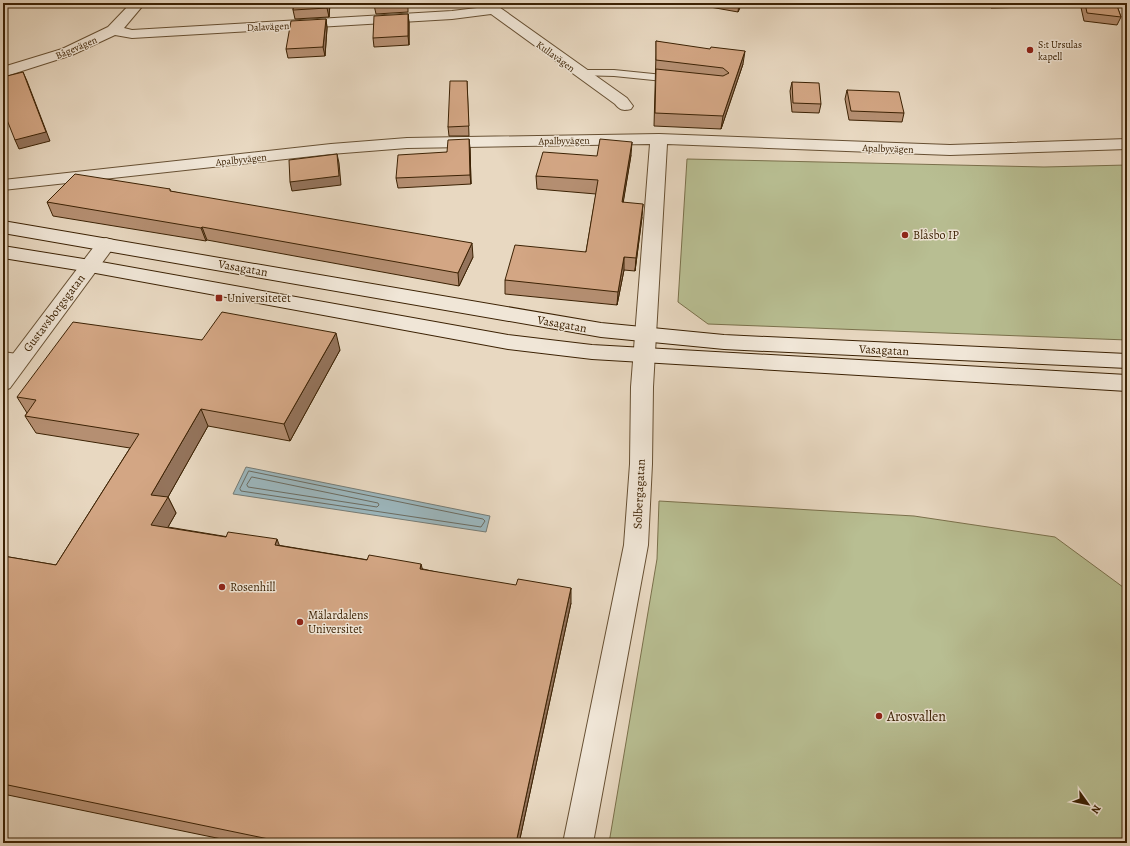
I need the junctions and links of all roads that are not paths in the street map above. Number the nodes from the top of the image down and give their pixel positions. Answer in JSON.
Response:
{"nodes":[{"id":1,"x":138,"y":3,"type":"edge"},
{"id":2,"x":492,"y":6,"type":"edge"},
{"id":3,"x":113,"y":30,"type":"junction"},
{"id":4,"x":3,"y":72,"type":"edge"},
{"id":5,"x":579,"y":73,"type":"junction"},
{"id":6,"x":683,"y":80,"type":"edge"},
{"id":7,"x":625,"y":106,"type":"dead end"},
{"id":8,"x":659,"y":139,"type":"junction"},
{"id":9,"x":1127,"y":144,"type":"edge"},
{"id":10,"x":3,"y":185,"type":"edge"},
{"id":11,"x":3,"y":228,"type":"edge"},
{"id":12,"x":106,"y":244,"type":"junction"},
{"id":13,"x":3,"y":252,"type":"edge"},
{"id":14,"x":90,"y":266,"type":"junction"},
{"id":15,"x":646,"y":335,"type":"junction"},
{"id":16,"x":644,"y":356,"type":"junction"},
{"id":17,"x":12,"y":357,"type":"edge"},
{"id":18,"x":1127,"y":361,"type":"edge"},
{"id":19,"x":3,"y":383,"type":"edge"},
{"id":20,"x":1127,"y":383,"type":"edge"},
{"id":21,"x":578,"y":843,"type":"edge"}],
"edges":[{"from":1,"to":3,"type":"street","name":"Bågevägen"},
{"from":2,"to":3,"type":"street","name":"Dalavägen"},
{"from":2,"to":5,"type":"street","name":"Kullavägen"},
{"from":3,"to":4,"type":"street","name":"Bågevägen"},
{"from":5,"to":6,"type":"lane"},
{"from":5,"to":7,"type":"street","name":"Kullavägen"},
{"from":8,"to":9,"type":"street","name":"Apalbyvägen"},
{"from":8,"to":10,"type":"street","name":"Apalbyvägen"},
{"from":8,"to":15,"type":"street","name":"Solbergagatan"},
{"from":11,"to":12,"type":"street","name":"Vasagatan"},
{"from":12,"to":14,"type":"street","name":"Gustavsborgsgatan"},
{"from":12,"to":15,"type":"street","name":"Vasagatan"},
{"from":13,"to":14,"type":"street","name":"Vasagatan"},
{"from":14,"to":16,"type":"street","name":"Vasagatan"},
{"from":14,"to":17,"type":"street","name":"Gustavsborgsgatan"},
{"from":15,"to":16,"type":"street","name":"Solbergagatan"},
{"from":15,"to":18,"type":"street","name":"Vasagatan"},
{"from":16,"to":20,"type":"street","name":"Vasagatan"},
{"from":16,"to":21,"type":"street","name":"Solbergagatan"},
{"from":17,"to":19,"type":"street","name":"Gustavsborgsgatan"}]}
